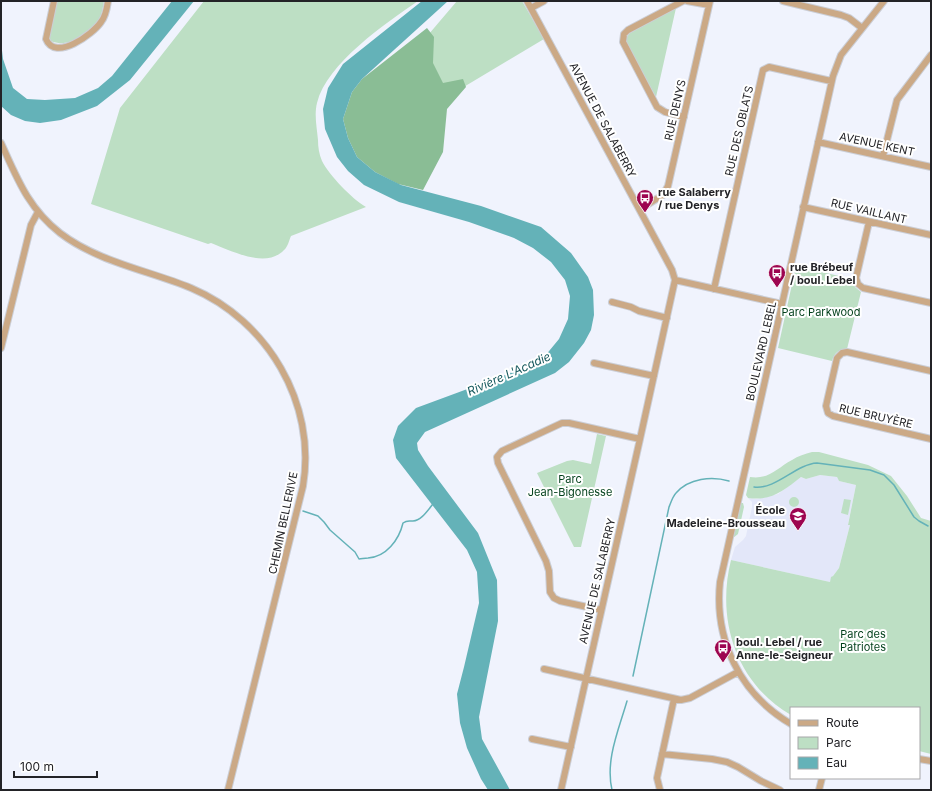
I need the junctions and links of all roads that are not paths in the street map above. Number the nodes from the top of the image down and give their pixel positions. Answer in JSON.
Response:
{"nodes":[{"id":1,"x":54,"y":1,"type":"edge"},
{"id":2,"x":108,"y":1,"type":"edge"},
{"id":3,"x":527,"y":1,"type":"edge"},
{"id":4,"x":544,"y":1,"type":"edge"},
{"id":5,"x":682,"y":1,"type":"edge"},
{"id":6,"x":687,"y":1,"type":"edge"},
{"id":7,"x":783,"y":1,"type":"edge"},
{"id":8,"x":884,"y":1,"type":"edge"},
{"id":9,"x":709,"y":3,"type":"edge"},
{"id":10,"x":531,"y":8,"type":"junction"},
{"id":11,"x":862,"y":28,"type":"junction"},
{"id":12,"x":931,"y":55,"type":"edge"},
{"id":13,"x":831,"y":81,"type":"junction"},
{"id":14,"x":684,"y":117,"type":"junction"},
{"id":15,"x":818,"y":142,"type":"junction"},
{"id":16,"x":1,"y":143,"type":"edge"},
{"id":17,"x":883,"y":156,"type":"junction"},
{"id":18,"x":931,"y":167,"type":"edge"},
{"id":19,"x":803,"y":207,"type":"junction"},
{"id":20,"x":640,"y":209,"type":"junction"},
{"id":21,"x":38,"y":212,"type":"junction"},
{"id":22,"x":869,"y":222,"type":"junction"},
{"id":23,"x":931,"y":236,"type":"edge"},
{"id":24,"x":674,"y":280,"type":"junction"},
{"id":25,"x":714,"y":289,"type":"junction"},
{"id":26,"x":612,"y":302,"type":"dead end"},
{"id":27,"x":931,"y":303,"type":"edge"},
{"id":28,"x":782,"y":304,"type":"junction"},
{"id":29,"x":667,"y":318,"type":"junction"},
{"id":30,"x":1,"y":348,"type":"edge"},
{"id":31,"x":594,"y":363,"type":"dead end"},
{"id":32,"x":931,"y":371,"type":"edge"},
{"id":33,"x":654,"y":376,"type":"junction"},
{"id":34,"x":640,"y":439,"type":"junction"},
{"id":35,"x":931,"y":439,"type":"edge"},
{"id":36,"x":601,"y":610,"type":"junction"},
{"id":37,"x":544,"y":669,"type":"dead end"},
{"id":38,"x":738,"y":672,"type":"junction"},
{"id":39,"x":585,"y":678,"type":"junction"},
{"id":40,"x":674,"y":699,"type":"junction"},
{"id":41,"x":790,"y":723,"type":"edge"},
{"id":42,"x":532,"y":738,"type":"dead end"},
{"id":43,"x":570,"y":747,"type":"junction"},
{"id":44,"x":662,"y":754,"type":"junction"},
{"id":45,"x":920,"y":759,"type":"edge"},
{"id":46,"x":931,"y":761,"type":"edge"},
{"id":47,"x":822,"y":779,"type":"edge"},
{"id":48,"x":228,"y":790,"type":"edge"},
{"id":49,"x":560,"y":790,"type":"edge"},
{"id":50,"x":660,"y":790,"type":"edge"},
{"id":51,"x":780,"y":790,"type":"edge"},
{"id":52,"x":819,"y":790,"type":"edge"}],
"edges":[{"from":1,"to":2,"type":"street"},
{"from":3,"to":10,"type":"street","name":"AVENUE DE SALABERRY"},
{"from":4,"to":10,"type":"street"},
{"from":5,"to":14,"type":"street"},
{"from":6,"to":9,"type":"street"},
{"from":7,"to":11,"type":"street"},
{"from":8,"to":11,"type":"street","name":"BOULEVARD LEBEL"},
{"from":9,"to":14,"type":"street","name":"RUE DENYS"},
{"from":10,"to":20,"type":"street","name":"AVENUE DE SALABERRY"},
{"from":11,"to":13,"type":"street","name":"BOULEVARD LEBEL"},
{"from":12,"to":17,"type":"street"},
{"from":13,"to":15,"type":"street","name":"BOULEVARD LEBEL"},
{"from":13,"to":25,"type":"street","name":"RUE DES OBLATS"},
{"from":14,"to":20,"type":"street","name":"RUE DENYS"},
{"from":15,"to":17,"type":"street","name":"AVENUE KENT"},
{"from":15,"to":19,"type":"street","name":"BOULEVARD LEBEL"},
{"from":16,"to":21,"type":"street","name":"CHEMIN BELLERIVE"},
{"from":17,"to":18,"type":"street","name":"AVENUE KENT"},
{"from":19,"to":22,"type":"street","name":"RUE VAILLANT"},
{"from":19,"to":28,"type":"street","name":"BOULEVARD LEBEL"},
{"from":20,"to":24,"type":"street","name":"AVENUE DE SALABERRY"},
{"from":21,"to":30,"type":"street"},
{"from":21,"to":48,"type":"street","name":"CHEMIN BELLERIVE"},
{"from":22,"to":23,"type":"street","name":"RUE VAILLANT"},
{"from":22,"to":27,"type":"street"},
{"from":24,"to":25,"type":"street"},
{"from":24,"to":29,"type":"street","name":"AVENUE DE SALABERRY"},
{"from":25,"to":28,"type":"street"},
{"from":26,"to":29,"type":"street"},
{"from":28,"to":38,"type":"street","name":"BOULEVARD LEBEL"},
{"from":29,"to":33,"type":"street","name":"AVENUE DE SALABERRY"},
{"from":31,"to":33,"type":"street"},
{"from":32,"to":35,"type":"street","name":"RUE BRUYÈRE"},
{"from":33,"to":34,"type":"street","name":"AVENUE DE SALABERRY"},
{"from":34,"to":36,"type":"street","name":"AVENUE DE SALABERRY"},
{"from":34,"to":36,"type":"street"},
{"from":36,"to":39,"type":"street","name":"AVENUE DE SALABERRY"},
{"from":37,"to":39,"type":"street"},
{"from":38,"to":40,"type":"street"},
{"from":38,"to":41,"type":"street","name":"BOULEVARD LEBEL"},
{"from":39,"to":40,"type":"street"},
{"from":39,"to":43,"type":"street","name":"AVENUE DE SALABERRY"},
{"from":40,"to":44,"type":"street"},
{"from":42,"to":43,"type":"street"},
{"from":43,"to":49,"type":"street","name":"AVENUE DE SALABERRY"},
{"from":44,"to":50,"type":"street"},
{"from":44,"to":51,"type":"street"},
{"from":45,"to":46,"type":"street"},
{"from":47,"to":52,"type":"street"}]}
